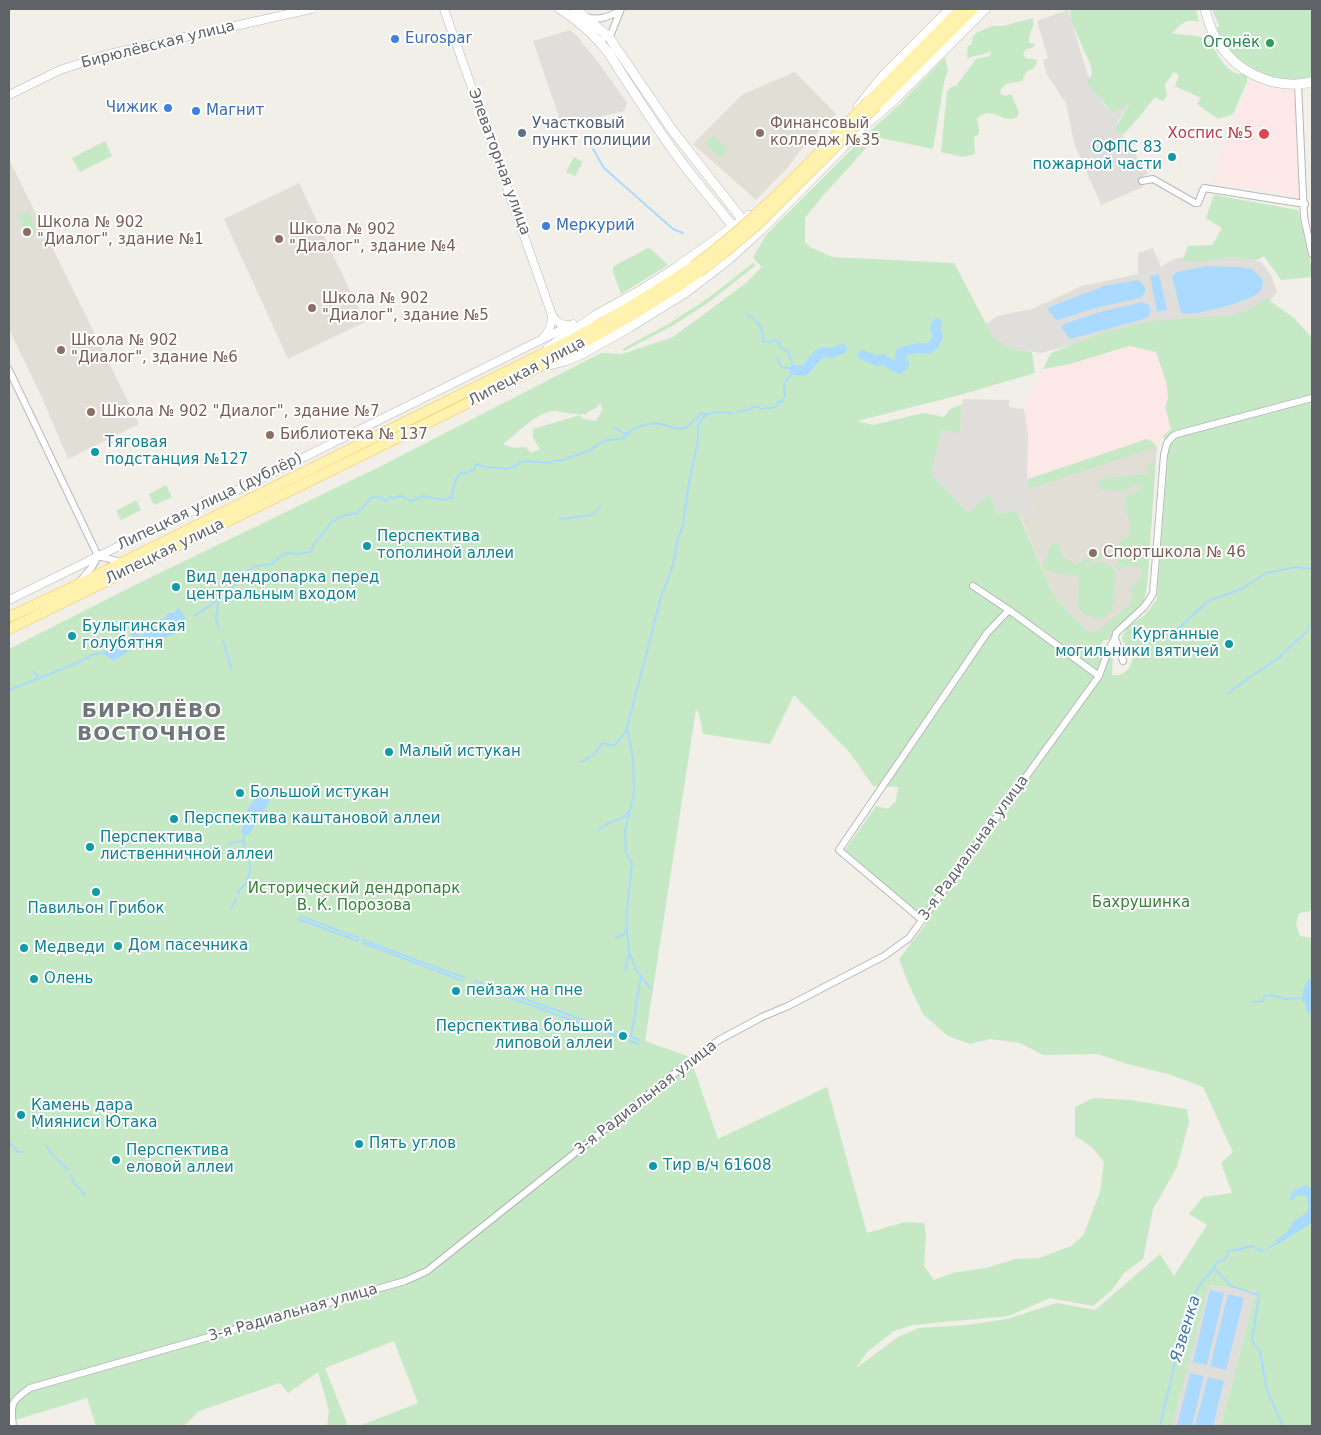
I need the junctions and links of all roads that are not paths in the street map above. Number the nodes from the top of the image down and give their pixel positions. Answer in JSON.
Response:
{"nodes":[{"id":1,"x":312,"y":9,"type":"edge"},
{"id":2,"x":444,"y":9,"type":"edge"},
{"id":3,"x":560,"y":9,"type":"edge"},
{"id":4,"x":575,"y":9,"type":"edge"},
{"id":5,"x":950,"y":9,"type":"edge"},
{"id":6,"x":961,"y":9,"type":"edge"},
{"id":7,"x":973,"y":9,"type":"edge"},
{"id":8,"x":985,"y":9,"type":"edge"},
{"id":9,"x":1205,"y":9,"type":"edge"},
{"id":10,"x":621,"y":10,"type":"edge"},
{"id":11,"x":585,"y":16,"type":"junction"},
{"id":12,"x":608,"y":36,"type":"junction"},
{"id":13,"x":599,"y":41,"type":"junction"},
{"id":14,"x":1312,"y":82,"type":"edge"},
{"id":15,"x":1298,"y":84,"type":"junction"},
{"id":16,"x":9,"y":95,"type":"edge"},
{"id":17,"x":872,"y":105,"type":"junction"},
{"id":18,"x":1142,"y":181,"type":"dead end"},
{"id":19,"x":1305,"y":204,"type":"junction"},
{"id":20,"x":743,"y":220,"type":"junction"},
{"id":21,"x":733,"y":227,"type":"junction"},
{"id":22,"x":755,"y":235,"type":"junction"},
{"id":23,"x":746,"y":244,"type":"junction"},
{"id":24,"x":703,"y":248,"type":"junction"},
{"id":25,"x":1312,"y":254,"type":"edge"},
{"id":26,"x":696,"y":269,"type":"junction"},
{"id":27,"x":716,"y":270,"type":"junction"},
{"id":28,"x":552,"y":315,"type":"junction"},
{"id":29,"x":596,"y":315,"type":"junction"},
{"id":30,"x":573,"y":324,"type":"junction"},
{"id":31,"x":543,"y":338,"type":"junction"},
{"id":32,"x":536,"y":357,"type":"junction"},
{"id":33,"x":538,"y":368,"type":"junction"},
{"id":34,"x":9,"y":370,"type":"edge"},
{"id":35,"x":1312,"y":398,"type":"edge"},
{"id":36,"x":98,"y":556,"type":"junction"},
{"id":37,"x":121,"y":562,"type":"junction"},
{"id":38,"x":973,"y":586,"type":"dead end"},
{"id":39,"x":73,"y":587,"type":"junction"},
{"id":40,"x":9,"y":600,"type":"edge"},
{"id":41,"x":1009,"y":610,"type":"junction"},
{"id":42,"x":9,"y":617,"type":"edge"},
{"id":43,"x":9,"y":629,"type":"edge"},
{"id":44,"x":1115,"y":638,"type":"junction"},
{"id":45,"x":1123,"y":661,"type":"dead end"},
{"id":46,"x":1099,"y":676,"type":"junction"},
{"id":47,"x":922,"y":920,"type":"junction"},
{"id":48,"x":13,"y":1426,"type":"edge"}],
"edges":[{"from":1,"to":16,"type":"street","name":"Бирюлёвская улица"},
{"from":2,"to":28,"type":"street","name":"Элеваторная улица"},
{"from":3,"to":13,"type":"main road"},
{"from":4,"to":11,"type":"main road"},
{"from":5,"to":17,"type":"main road"},
{"from":6,"to":17,"type":"main road","name":"Липецкая улица"},
{"from":7,"to":17,"type":"main road","name":"Липецкая улица"},
{"from":8,"to":17,"type":"main road"},
{"from":9,"to":15,"type":"main road"},
{"from":10,"to":11,"type":"street"},
{"from":10,"to":12,"type":"street"},
{"from":11,"to":12,"type":"main road"},
{"from":12,"to":13,"type":"street"},
{"from":12,"to":20,"type":"main road"},
{"from":13,"to":21,"type":"main road"},
{"from":14,"to":15,"type":"main road"},
{"from":15,"to":19,"type":"street"},
{"from":17,"to":20,"type":"main road"},
{"from":17,"to":22,"type":"main road"},
{"from":17,"to":26,"type":"main road","name":"Липецкая улица","bridge":true},
{"from":18,"to":19,"type":"street"},
{"from":19,"to":25,"type":"street"},
{"from":20,"to":21,"type":"main road"},
{"from":20,"to":22,"type":"main road"},
{"from":21,"to":23,"type":"main road"},
{"from":21,"to":24,"type":"main road"},
{"from":22,"to":23,"type":"main road"},
{"from":23,"to":27,"type":"main road"},
{"from":24,"to":27,"type":"street"},
{"from":24,"to":29,"type":"main road"},
{"from":26,"to":32,"type":"main road","name":"Липецкая улица"},
{"from":26,"to":33,"type":"main road","name":"Липецкая улица"},
{"from":27,"to":33,"type":"main road"},
{"from":28,"to":30,"type":"street"},
{"from":28,"to":31,"type":"street"},
{"from":29,"to":30,"type":"street","name":"Липецкая улица (дублёр)"},
{"from":29,"to":32,"type":"main road"},
{"from":30,"to":31,"type":"street","name":"Липецкая улица (дублёр)"},
{"from":31,"to":36,"type":"street","name":"Липецкая улица (дублёр)"},
{"from":32,"to":37,"type":"main road","name":"Липецкая улица"},
{"from":33,"to":43,"type":"main road","name":"Липецкая улица"},
{"from":34,"to":36,"type":"street"},
{"from":35,"to":44,"type":"street","name":"3-я Радиальная улица"},
{"from":36,"to":37,"type":"street"},
{"from":36,"to":39,"type":"street"},
{"from":36,"to":40,"type":"street","name":"Липецкая улица (дублёр)"},
{"from":37,"to":39,"type":"main road","name":"Липецкая улица"},
{"from":38,"to":41,"type":"street"},
{"from":39,"to":42,"type":"main road","name":"Липецкая улица"},
{"from":41,"to":46,"type":"street"},
{"from":41,"to":47,"type":"street"},
{"from":44,"to":45,"type":"street"},
{"from":44,"to":46,"type":"street","name":"3-я Радиальная улица"},
{"from":46,"to":47,"type":"street","name":"3-я Радиальная улица"},
{"from":47,"to":48,"type":"street","name":"3-я Радиальная улица"}]}
